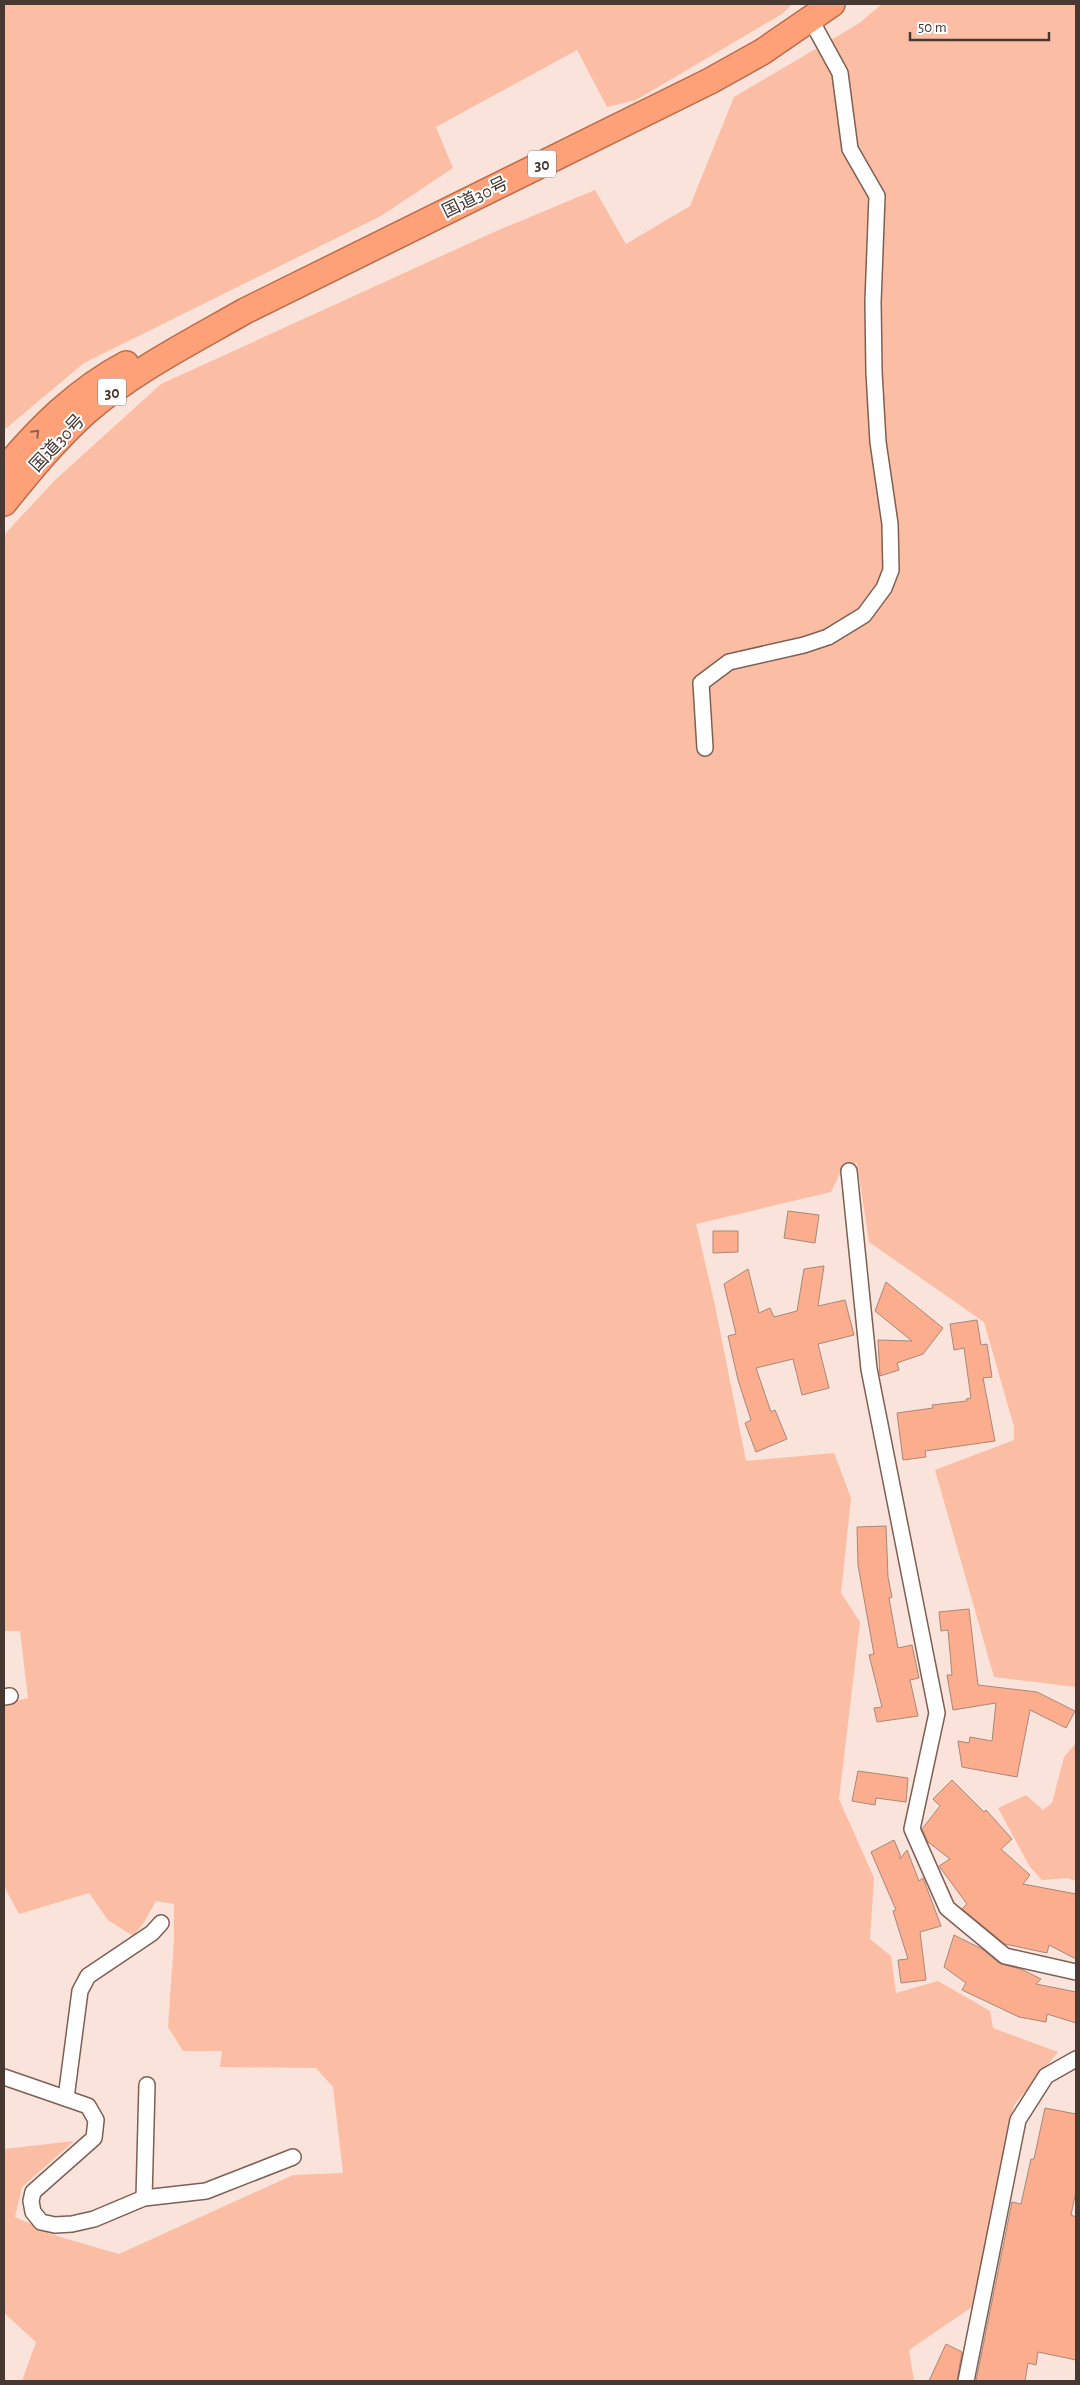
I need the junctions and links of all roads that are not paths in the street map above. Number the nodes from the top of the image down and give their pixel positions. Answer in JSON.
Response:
{"nodes":[{"id":1,"x":832,"y":4,"type":"edge"},
{"id":2,"x":811,"y":20,"type":"junction"},
{"id":3,"x":244,"y":311,"type":"junction"},
{"id":4,"x":4,"y":470,"type":"edge"},
{"id":5,"x":4,"y":503,"type":"edge"},
{"id":6,"x":705,"y":748,"type":"dead end"},
{"id":7,"x":849,"y":1171,"type":"dead end"},
{"id":8,"x":161,"y":1923,"type":"dead end"},
{"id":9,"x":1076,"y":1972,"type":"edge"},
{"id":10,"x":1076,"y":2059,"type":"edge"},
{"id":11,"x":4,"y":2077,"type":"edge"},
{"id":12,"x":147,"y":2085,"type":"dead end"},
{"id":13,"x":66,"y":2098,"type":"junction"},
{"id":14,"x":293,"y":2157,"type":"dead end"},
{"id":15,"x":144,"y":2198,"type":"junction"},
{"id":16,"x":966,"y":2381,"type":"edge"}],
"edges":[{"from":1,"to":2,"type":"highway","name":"国道30号","number":"30"},
{"from":2,"to":3,"type":"highway","name":"国道30号","number":"30"},
{"from":2,"to":6,"type":"street"},
{"from":4,"to":3,"type":"highway","name":"国道30号","number":"30","one_way":true},
{"from":3,"to":5,"type":"highway","name":"国道30号","number":"30"},
{"from":7,"to":9,"type":"street"},
{"from":8,"to":13,"type":"street"},
{"from":10,"to":16,"type":"street"},
{"from":11,"to":13,"type":"street"},
{"from":12,"to":15,"type":"street"},
{"from":13,"to":15,"type":"street"},
{"from":14,"to":15,"type":"street"}]}
